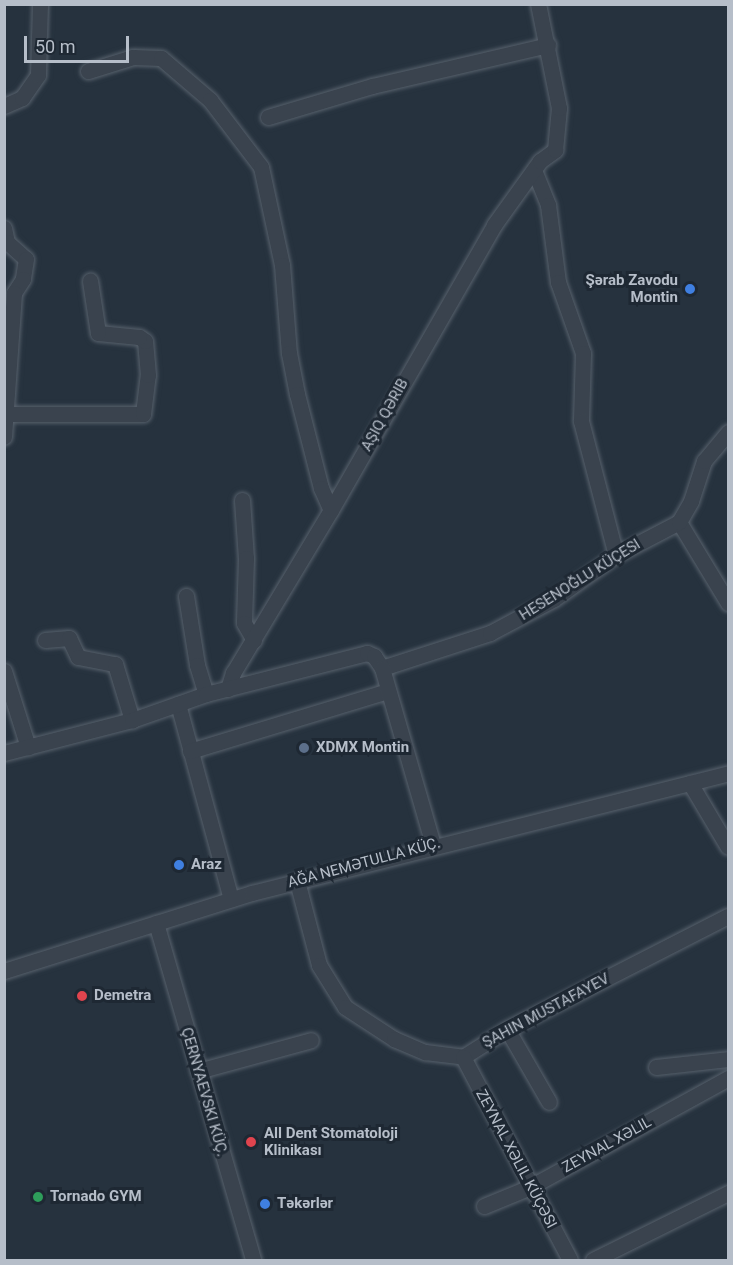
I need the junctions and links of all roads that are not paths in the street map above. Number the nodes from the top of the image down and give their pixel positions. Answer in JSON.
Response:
{"nodes":[{"id":1,"x":40,"y":4,"type":"edge"},
{"id":2,"x":538,"y":4,"type":"edge"},
{"id":3,"x":548,"y":45,"type":"junction"},
{"id":4,"x":88,"y":70,"type":"dead end"},
{"id":5,"x":4,"y":106,"type":"edge"},
{"id":6,"x":268,"y":117,"type":"dead end"},
{"id":7,"x":534,"y":170,"type":"junction"},
{"id":8,"x":4,"y":228,"type":"edge"},
{"id":9,"x":90,"y":280,"type":"dead end"},
{"id":10,"x":7,"y":414,"type":"junction"},
{"id":11,"x":729,"y":432,"type":"edge"},
{"id":12,"x":4,"y":437,"type":"edge"},
{"id":13,"x":242,"y":500,"type":"dead end"},
{"id":14,"x":332,"y":510,"type":"junction"},
{"id":15,"x":679,"y":522,"type":"junction"},
{"id":16,"x":616,"y":555,"type":"junction"},
{"id":17,"x":186,"y":596,"type":"dead end"},
{"id":18,"x":729,"y":603,"type":"edge"},
{"id":19,"x":45,"y":640,"type":"dead end"},
{"id":20,"x":254,"y":640,"type":"junction"},
{"id":21,"x":382,"y":668,"type":"junction"},
{"id":22,"x":4,"y":671,"type":"edge"},
{"id":23,"x":228,"y":689,"type":"junction"},
{"id":24,"x":388,"y":691,"type":"junction"},
{"id":25,"x":206,"y":694,"type":"junction"},
{"id":26,"x":178,"y":704,"type":"junction"},
{"id":27,"x":132,"y":720,"type":"junction"},
{"id":28,"x":28,"y":747,"type":"junction"},
{"id":29,"x":190,"y":751,"type":"junction"},
{"id":30,"x":4,"y":753,"type":"edge"},
{"id":31,"x":729,"y":772,"type":"edge"},
{"id":32,"x":690,"y":783,"type":"junction"},
{"id":33,"x":433,"y":845,"type":"junction"},
{"id":34,"x":729,"y":847,"type":"edge"},
{"id":35,"x":297,"y":881,"type":"junction"},
{"id":36,"x":231,"y":899,"type":"junction"},
{"id":37,"x":729,"y":916,"type":"edge"},
{"id":38,"x":156,"y":923,"type":"junction"},
{"id":39,"x":4,"y":971,"type":"edge"},
{"id":40,"x":507,"y":1029,"type":"junction"},
{"id":41,"x":311,"y":1040,"type":"dead end"},
{"id":42,"x":462,"y":1057,"type":"junction"},
{"id":43,"x":729,"y":1059,"type":"edge"},
{"id":44,"x":656,"y":1066,"type":"dead end"},
{"id":45,"x":198,"y":1071,"type":"junction"},
{"id":46,"x":729,"y":1078,"type":"edge"},
{"id":47,"x":549,"y":1102,"type":"dead end"},
{"id":48,"x":530,"y":1187,"type":"junction"},
{"id":49,"x":729,"y":1192,"type":"edge"},
{"id":50,"x":484,"y":1206,"type":"dead end"},
{"id":51,"x":253,"y":1260,"type":"edge"},
{"id":52,"x":570,"y":1260,"type":"edge"},
{"id":53,"x":593,"y":1260,"type":"edge"}],
"edges":[{"from":1,"to":5,"type":"street"},
{"from":2,"to":3,"type":"street"},
{"from":3,"to":6,"type":"street"},
{"from":3,"to":7,"type":"street"},
{"from":4,"to":14,"type":"street"},
{"from":7,"to":14,"type":"street"},
{"from":7,"to":16,"type":"street"},
{"from":8,"to":10,"type":"street"},
{"from":9,"to":10,"type":"street"},
{"from":10,"to":12,"type":"street"},
{"from":11,"to":15,"type":"street"},
{"from":13,"to":20,"type":"street"},
{"from":14,"to":20,"type":"street"},
{"from":15,"to":16,"type":"street","name":"HESENOĞLU KÜÇESI"},
{"from":15,"to":18,"type":"street"},
{"from":16,"to":21,"type":"street","name":"HESENOĞLU KÜÇESI"},
{"from":17,"to":25,"type":"street"},
{"from":19,"to":27,"type":"street"},
{"from":20,"to":23,"type":"street"},
{"from":21,"to":23,"type":"street"},
{"from":21,"to":24,"type":"street"},
{"from":22,"to":28,"type":"street"},
{"from":23,"to":25,"type":"street"},
{"from":24,"to":29,"type":"street"},
{"from":24,"to":33,"type":"street"},
{"from":25,"to":26,"type":"street"},
{"from":26,"to":27,"type":"street"},
{"from":26,"to":29,"type":"street"},
{"from":27,"to":28,"type":"street"},
{"from":28,"to":30,"type":"street"},
{"from":29,"to":36,"type":"street"},
{"from":31,"to":32,"type":"street","name":"AĞA NEMƏTULLA KÜÇ."},
{"from":32,"to":33,"type":"street","name":"AĞA NEMƏTULLA KÜÇ."},
{"from":32,"to":34,"type":"street"},
{"from":33,"to":35,"type":"street","name":"AĞA NEMƏTULLA KÜÇ."},
{"from":35,"to":36,"type":"street","name":"AĞA NEMƏTULLA KÜÇ."},
{"from":35,"to":42,"type":"street"},
{"from":36,"to":38,"type":"street","name":"AĞA NEMƏTULLA KÜÇ."},
{"from":37,"to":40,"type":"street","name":"ŞAHIN MUSTAFAYEV"},
{"from":38,"to":39,"type":"street","name":"AĞA NEMƏTULLA KÜÇ."},
{"from":38,"to":45,"type":"street","name":"ÇERNYAEVSKI KÜÇ."},
{"from":40,"to":42,"type":"street","name":"ŞAHIN MUSTAFAYEV"},
{"from":40,"to":47,"type":"street"},
{"from":41,"to":45,"type":"street"},
{"from":42,"to":48,"type":"street","name":"ZEYNAL XƏLIL KÜÇƏSI"},
{"from":43,"to":44,"type":"street"},
{"from":45,"to":51,"type":"street","name":"ÇERNYAEVSKI KÜÇ."},
{"from":46,"to":48,"type":"street","name":"ZEYNAL XƏLIL"},
{"from":48,"to":50,"type":"street","name":"ZEYNAL XƏLIL"},
{"from":48,"to":52,"type":"street","name":"ZEYNAL XƏLIL KÜÇƏSI"},
{"from":49,"to":53,"type":"street"}]}
